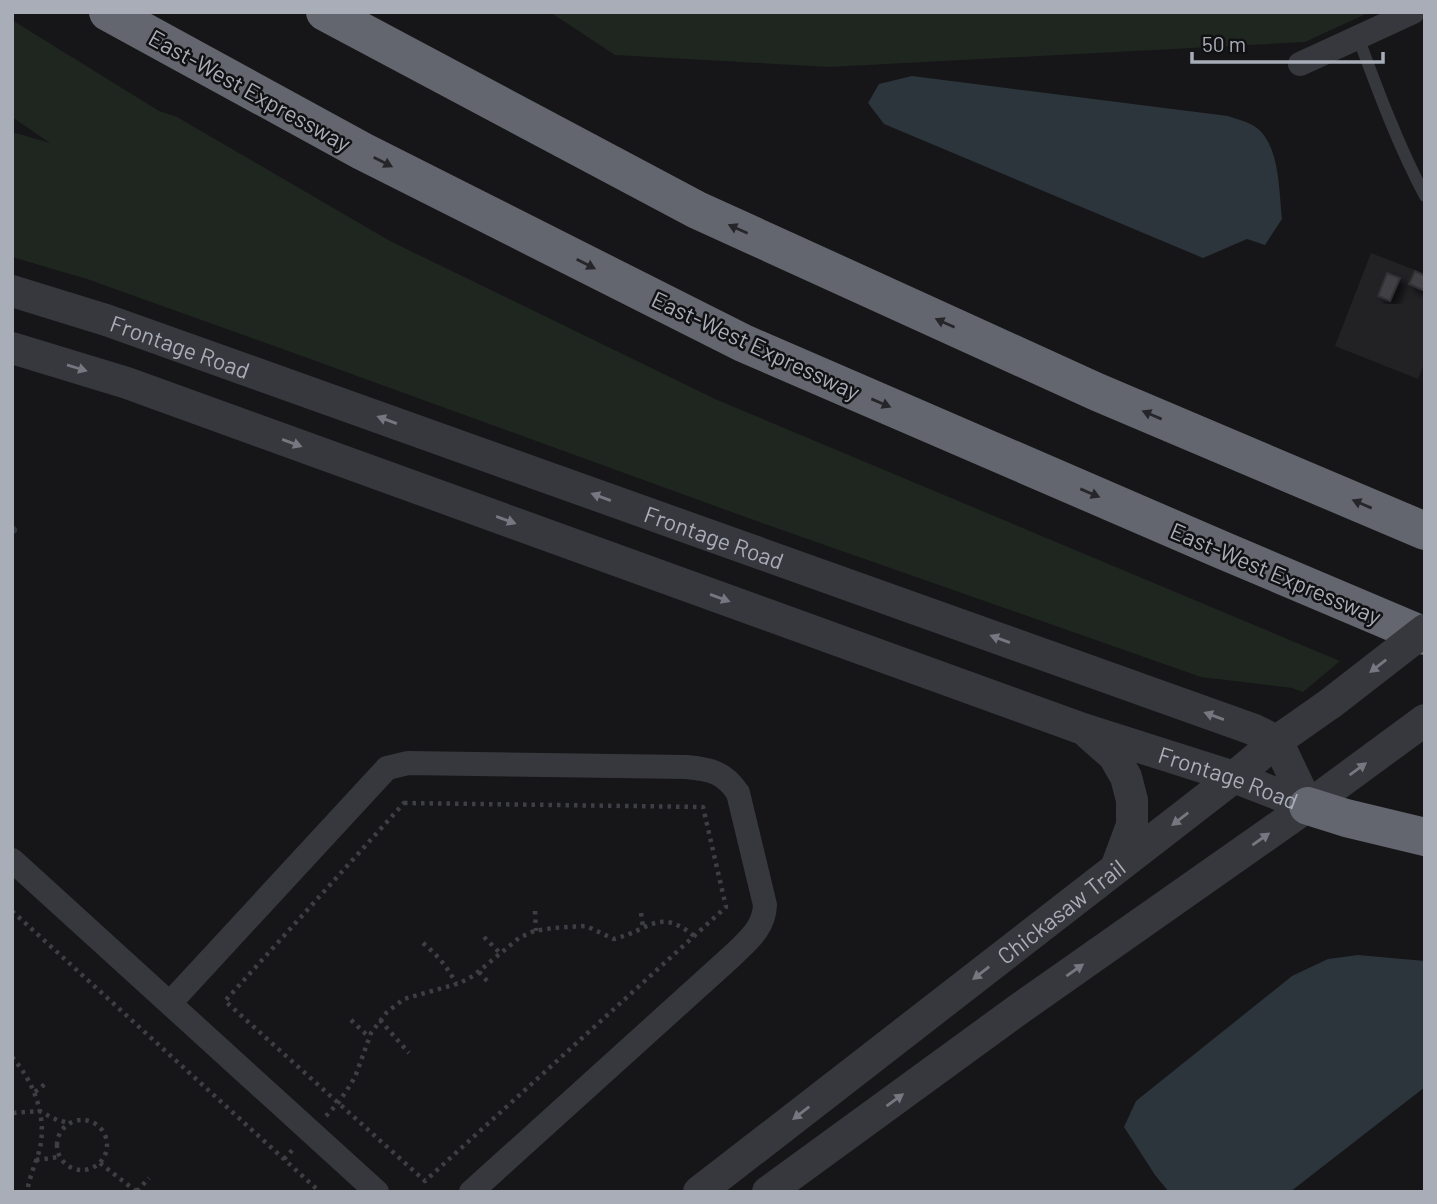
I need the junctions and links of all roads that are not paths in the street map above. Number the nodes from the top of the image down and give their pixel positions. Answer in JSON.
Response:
{"nodes":[{"id":1,"x":108,"y":12,"type":"edge"},
{"id":2,"x":325,"y":12,"type":"edge"},
{"id":3,"x":1413,"y":12,"type":"edge"},
{"id":4,"x":1358,"y":37,"type":"junction"},
{"id":5,"x":1300,"y":64,"type":"dead end"},
{"id":6,"x":1425,"y":195,"type":"edge"},
{"id":7,"x":12,"y":290,"type":"edge"},
{"id":8,"x":12,"y":348,"type":"edge"},
{"id":9,"x":1425,"y":531,"type":"edge"},
{"id":10,"x":1425,"y":630,"type":"edge"},
{"id":11,"x":1425,"y":636,"type":"edge"},
{"id":12,"x":1417,"y":726,"type":"edge"},
{"id":13,"x":1083,"y":729,"type":"junction"},
{"id":14,"x":1277,"y":741,"type":"junction"},
{"id":15,"x":1234,"y":777,"type":"junction"},
{"id":16,"x":1308,"y":806,"type":"junction"},
{"id":17,"x":1425,"y":837,"type":"edge"},
{"id":18,"x":12,"y":860,"type":"edge"},
{"id":19,"x":1116,"y":868,"type":"junction"},
{"id":20,"x":170,"y":1003,"type":"junction"},
{"id":21,"x":377,"y":1192,"type":"edge"},
{"id":22,"x":471,"y":1192,"type":"edge"},
{"id":23,"x":699,"y":1192,"type":"edge"},
{"id":24,"x":768,"y":1192,"type":"edge"}],
"edges":[{"from":1,"to":11,"type":"highway","name":"East-West Expressway","one_way":true},
{"from":9,"to":2,"type":"highway","one_way":true},
{"from":3,"to":4,"type":"street"},
{"from":4,"to":5,"type":"street"},
{"from":4,"to":6,"type":"lane"},
{"from":14,"to":7,"type":"street","name":"Frontage Road","one_way":true},
{"from":8,"to":13,"type":"street","name":"Frontage Road","one_way":true},
{"from":10,"to":14,"type":"street","name":"Chickasaw Trail","one_way":true,"bridge":true},
{"from":16,"to":12,"type":"street","one_way":true},
{"from":13,"to":15,"type":"street","name":"Frontage Road"},
{"from":13,"to":19,"type":"street"},
{"from":14,"to":15,"type":"street","name":"Chickasaw Trail"},
{"from":14,"to":16,"type":"street","name":"Frontage Road"},
{"from":15,"to":16,"type":"street","name":"Frontage Road"},
{"from":15,"to":19,"type":"street","name":"Chickasaw Trail","one_way":true},
{"from":16,"to":17,"type":"highway"},
{"from":24,"to":16,"type":"street","one_way":true},
{"from":18,"to":20,"type":"street"},
{"from":19,"to":23,"type":"street","name":"Chickasaw Trail","one_way":true},
{"from":20,"to":21,"type":"street"},
{"from":20,"to":22,"type":"street"}]}
